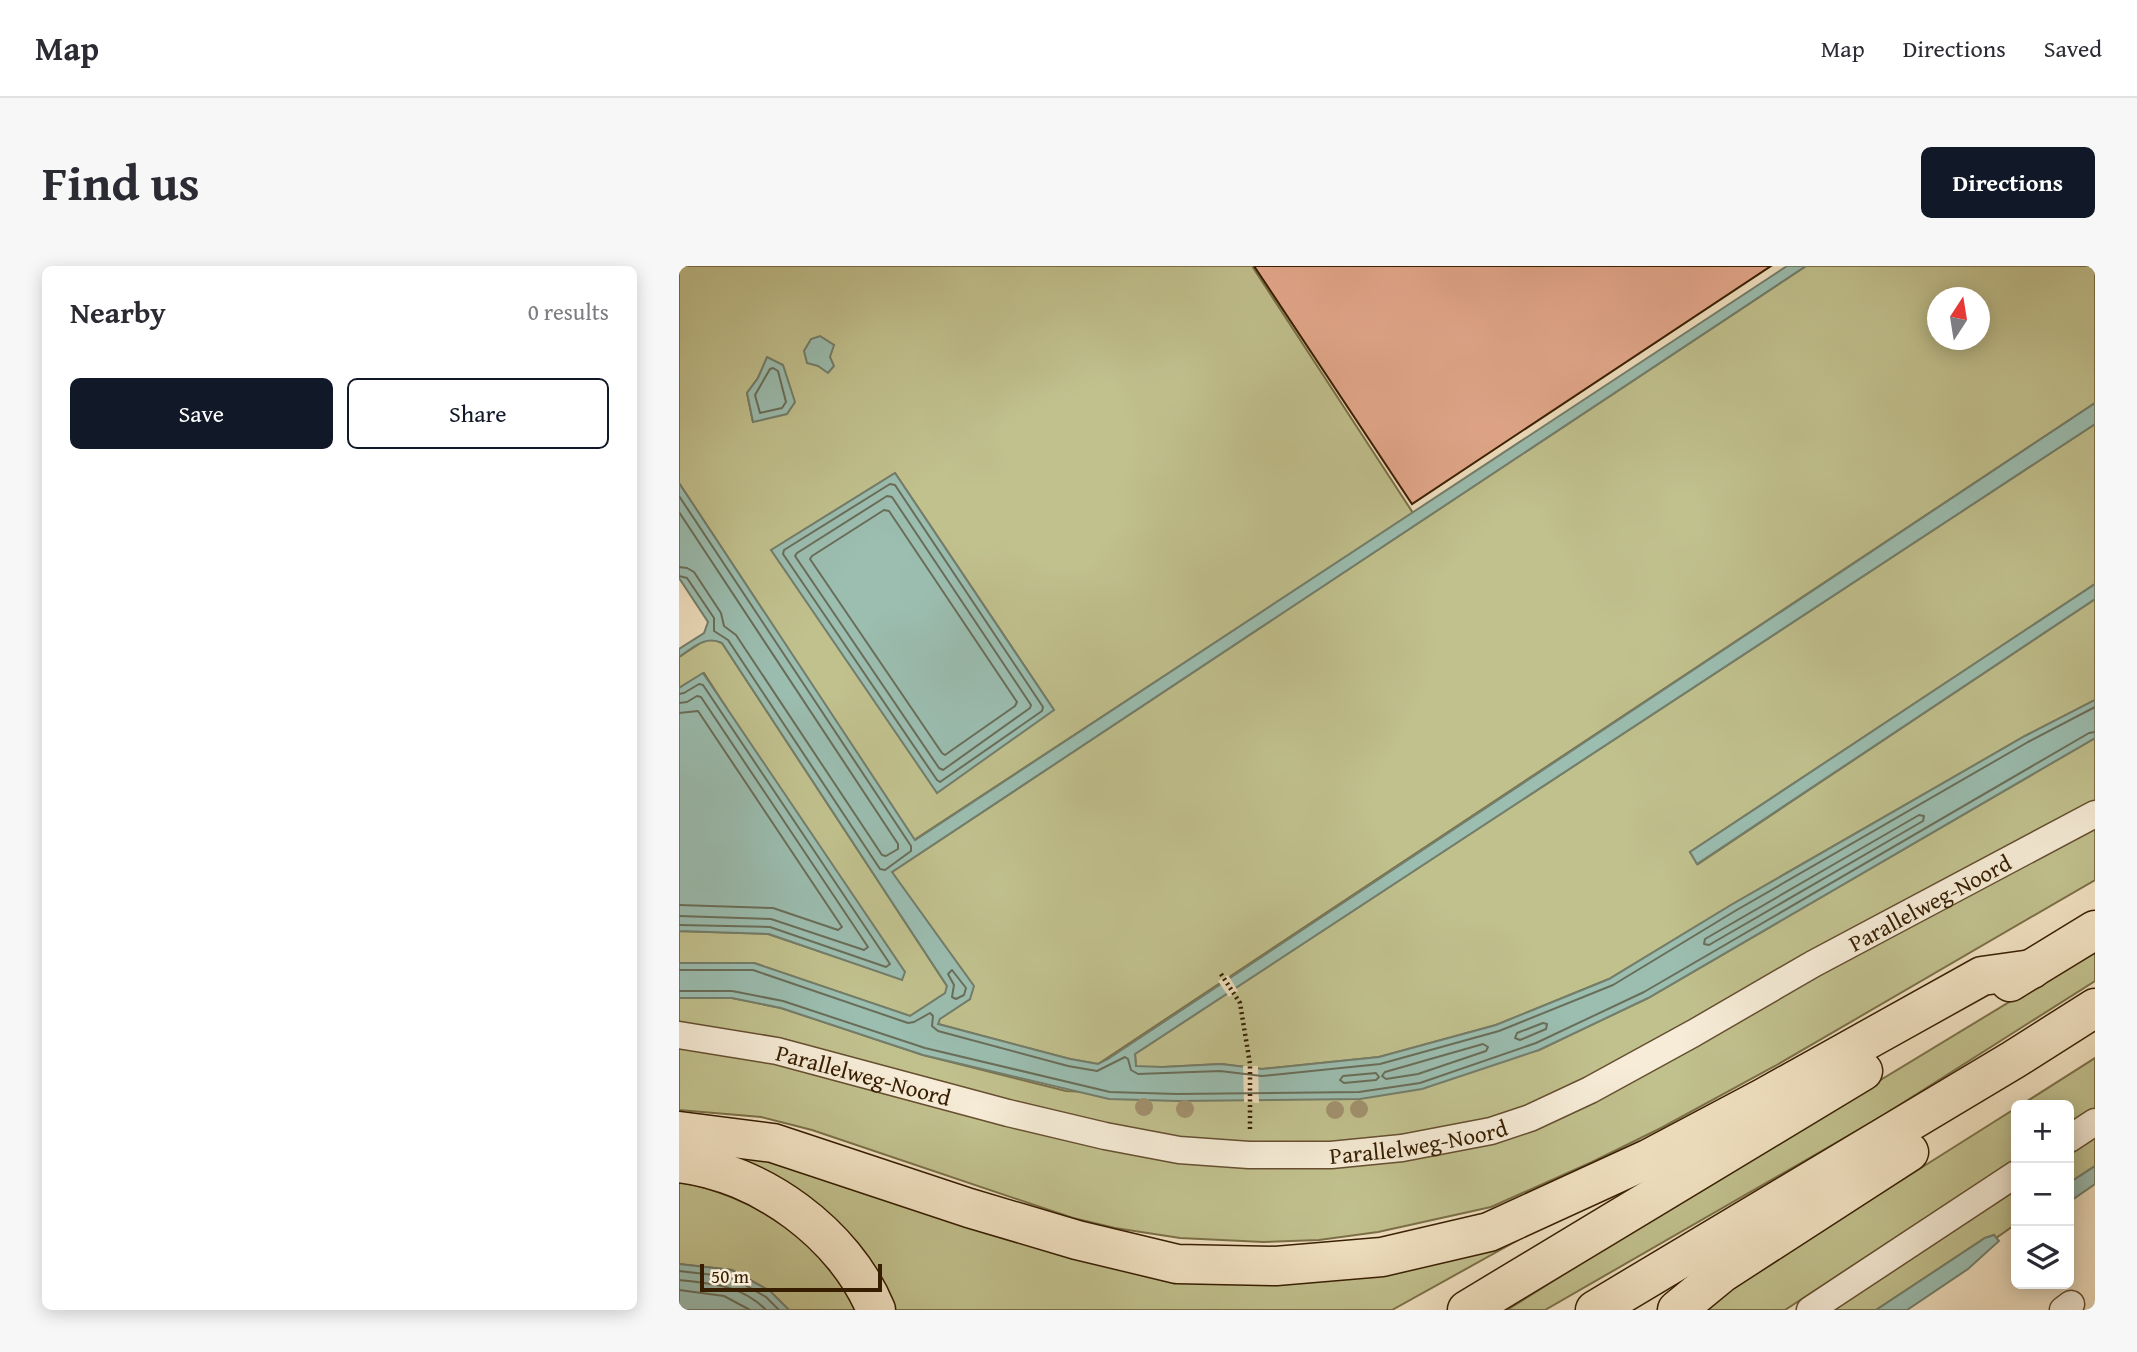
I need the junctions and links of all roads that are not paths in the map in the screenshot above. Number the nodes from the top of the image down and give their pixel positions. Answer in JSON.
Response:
{"nodes":[{"id":1,"x":2095,"y":814,"type":"edge"},
{"id":2,"x":2095,"y":930,"type":"edge"},
{"id":3,"x":2032,"y":970,"type":"junction"},
{"id":4,"x":2095,"y":1008,"type":"edge"},
{"id":5,"x":679,"y":1035,"type":"edge"},
{"id":6,"x":2013,"y":1060,"type":"junction"},
{"id":7,"x":2095,"y":1122,"type":"edge"},
{"id":8,"x":679,"y":1131,"type":"edge"},
{"id":9,"x":2074,"y":1136,"type":"edge"},
{"id":10,"x":679,"y":1163,"type":"edge"},
{"id":11,"x":2011,"y":1177,"type":"edge"},
{"id":12,"x":876,"y":1310,"type":"edge"},
{"id":13,"x":1467,"y":1310,"type":"edge"},
{"id":14,"x":1595,"y":1310,"type":"edge"},
{"id":15,"x":1677,"y":1310,"type":"edge"},
{"id":16,"x":1810,"y":1310,"type":"edge"}],
"edges":[{"from":1,"to":5,"type":"street","name":"Parallelweg-Noord"},
{"from":2,"to":3,"type":"highway"},
{"from":3,"to":8,"type":"highway"},
{"from":3,"to":13,"type":"highway"},
{"from":4,"to":6,"type":"highway"},
{"from":6,"to":14,"type":"highway"},
{"from":6,"to":15,"type":"highway"},
{"from":7,"to":9,"type":"street"},
{"from":10,"to":12,"type":"highway"},
{"from":11,"to":16,"type":"street"}]}
